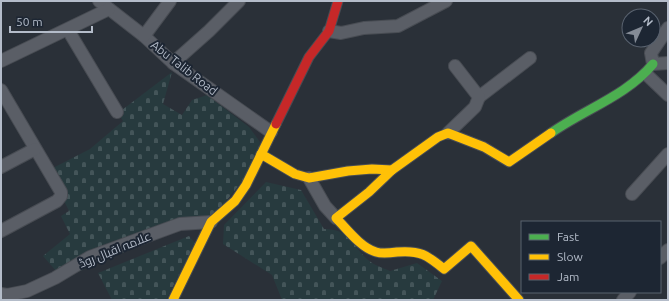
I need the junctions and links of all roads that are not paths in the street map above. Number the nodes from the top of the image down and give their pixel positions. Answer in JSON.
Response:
{"nodes":[{"id":1,"x":170,"y":1,"type":"edge"},
{"id":2,"x":239,"y":1,"type":"edge"},
{"id":3,"x":338,"y":1,"type":"edge"},
{"id":4,"x":446,"y":1,"type":"edge"},
{"id":5,"x":104,"y":5,"type":"edge"},
{"id":6,"x":668,"y":28,"type":"edge"},
{"id":7,"x":68,"y":30,"type":"junction"},
{"id":8,"x":329,"y":31,"type":"junction"},
{"id":9,"x":144,"y":36,"type":"junction"},
{"id":10,"x":530,"y":58,"type":"dead end"},
{"id":11,"x":1,"y":62,"type":"edge"},
{"id":12,"x":173,"y":63,"type":"junction"},
{"id":13,"x":668,"y":63,"type":"edge"},
{"id":14,"x":455,"y":66,"type":"dead end"},
{"id":15,"x":649,"y":69,"type":"junction"},
{"id":16,"x":1,"y":90,"type":"edge"},
{"id":17,"x":668,"y":95,"type":"edge"},
{"id":18,"x":479,"y":97,"type":"junction"},
{"id":19,"x":117,"y":112,"type":"dead end"},
{"id":20,"x":271,"y":132,"type":"junction"},
{"id":21,"x":448,"y":133,"type":"junction"},
{"id":22,"x":35,"y":148,"type":"junction"},
{"id":23,"x":261,"y":154,"type":"junction"},
{"id":24,"x":668,"y":154,"type":"edge"},
{"id":25,"x":1,"y":167,"type":"edge"},
{"id":26,"x":392,"y":170,"type":"junction"},
{"id":27,"x":310,"y":178,"type":"junction"},
{"id":28,"x":632,"y":194,"type":"dead end"},
{"id":29,"x":336,"y":218,"type":"junction"},
{"id":30,"x":211,"y":222,"type":"junction"},
{"id":31,"x":1,"y":231,"type":"edge"},
{"id":32,"x":1,"y":294,"type":"edge"},
{"id":33,"x":26,"y":296,"type":"edge"},
{"id":34,"x":173,"y":300,"type":"edge"},
{"id":35,"x":519,"y":300,"type":"edge"}],
"edges":[{"from":1,"to":9,"type":"street"},
{"from":2,"to":12,"type":"street"},
{"from":3,"to":8,"type":"street"},
{"from":4,"to":8,"type":"street"},
{"from":5,"to":7,"type":"street"},
{"from":5,"to":9,"type":"street","name":"Abu Talib Road"},
{"from":6,"to":15,"type":"street"},
{"from":7,"to":11,"type":"street"},
{"from":7,"to":19,"type":"street"},
{"from":8,"to":20,"type":"street"},
{"from":9,"to":12,"type":"street","name":"Abu Talib Road"},
{"from":10,"to":18,"type":"street"},
{"from":12,"to":20,"type":"street","name":"Abu Talib Road"},
{"from":13,"to":15,"type":"street"},
{"from":14,"to":18,"type":"street"},
{"from":15,"to":17,"type":"street"},
{"from":15,"to":21,"type":"street"},
{"from":16,"to":22,"type":"street"},
{"from":18,"to":21,"type":"street"},
{"from":20,"to":23,"type":"street"},
{"from":21,"to":26,"type":"street"},
{"from":22,"to":25,"type":"street"},
{"from":22,"to":31,"type":"street"},
{"from":23,"to":27,"type":"street"},
{"from":23,"to":30,"type":"street"},
{"from":24,"to":28,"type":"street"},
{"from":26,"to":27,"type":"street"},
{"from":26,"to":29,"type":"street"},
{"from":27,"to":29,"type":"street"},
{"from":29,"to":35,"type":"street"},
{"from":30,"to":33,"type":"street","name":"علامہ اقبال روڈ"},
{"from":30,"to":34,"type":"street"},
{"from":32,"to":33,"type":"street","name":"علامہ اقبال روڈ"}]}
